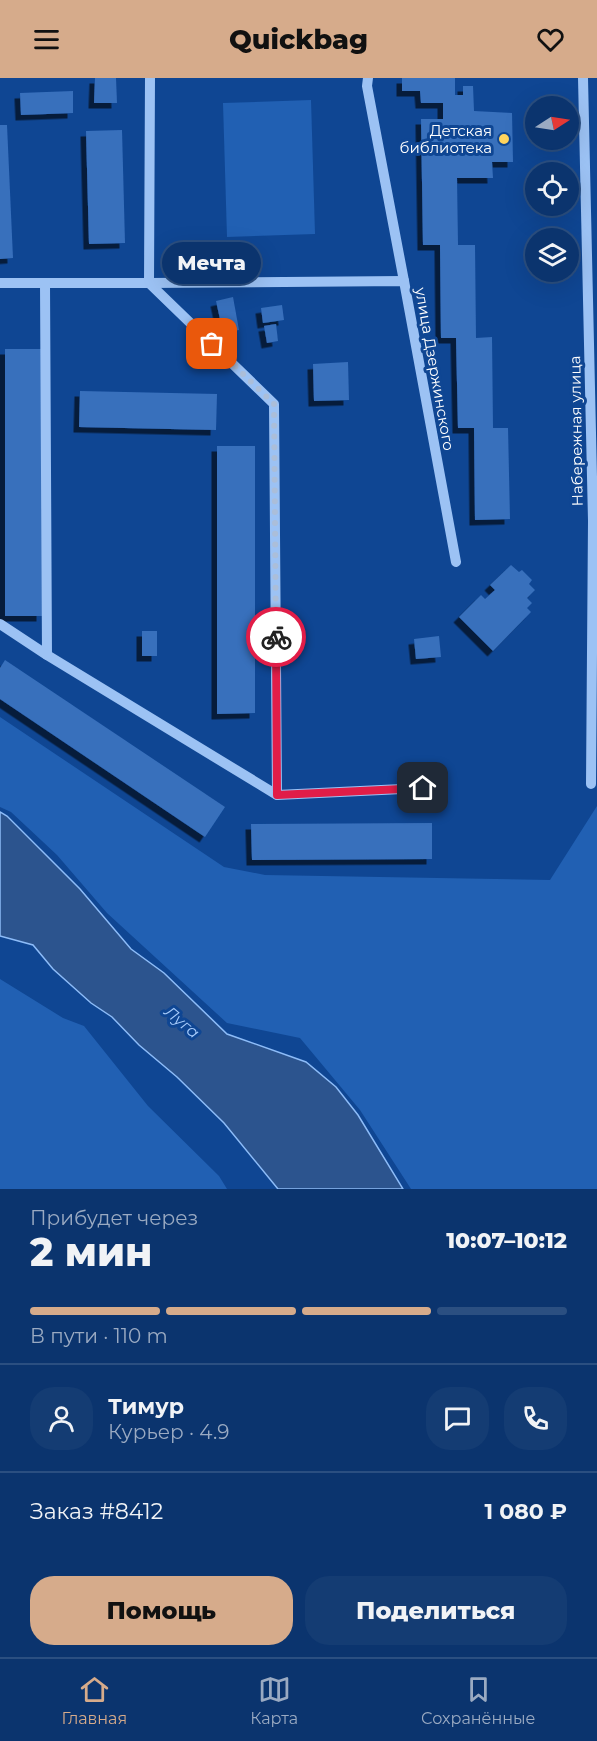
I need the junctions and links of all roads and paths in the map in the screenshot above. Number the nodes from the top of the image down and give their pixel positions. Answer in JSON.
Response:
{"nodes":[{"id":1,"x":150,"y":78,"type":"edge"},
{"id":2,"x":368,"y":78,"type":"edge"},
{"id":3,"x":584,"y":78,"type":"edge"},
{"id":4,"x":404,"y":281,"type":"junction"},
{"id":5,"x":0,"y":283,"type":"edge"},
{"id":6,"x":149,"y":283,"type":"junction"},
{"id":7,"x":45,"y":284,"type":"junction"},
{"id":8,"x":456,"y":562,"type":"dead end"},
{"id":9,"x":0,"y":624,"type":"edge"},
{"id":10,"x":47,"y":656,"type":"junction"},
{"id":11,"x":591,"y":784,"type":"dead end"},
{"id":12,"x":423,"y":788,"type":"dead end"},
{"id":13,"x":277,"y":795,"type":"junction"}],
"edges":[{"from":1,"to":6,"type":"street"},
{"from":2,"to":4,"type":"street"},
{"from":3,"to":11,"type":"street","name":"Набережная улица"},
{"from":4,"to":6,"type":"street","name":"улица Дзержинского"},
{"from":4,"to":8,"type":"street","name":"улица Дзержинского"},
{"from":5,"to":7,"type":"street","name":"улица Дзержинского"},
{"from":6,"to":7,"type":"street","name":"улица Дзержинского"},
{"from":6,"to":13,"type":"street"},
{"from":7,"to":10,"type":"street"},
{"from":9,"to":10,"type":"street"},
{"from":10,"to":13,"type":"street"},
{"from":12,"to":13,"type":"street"}]}
